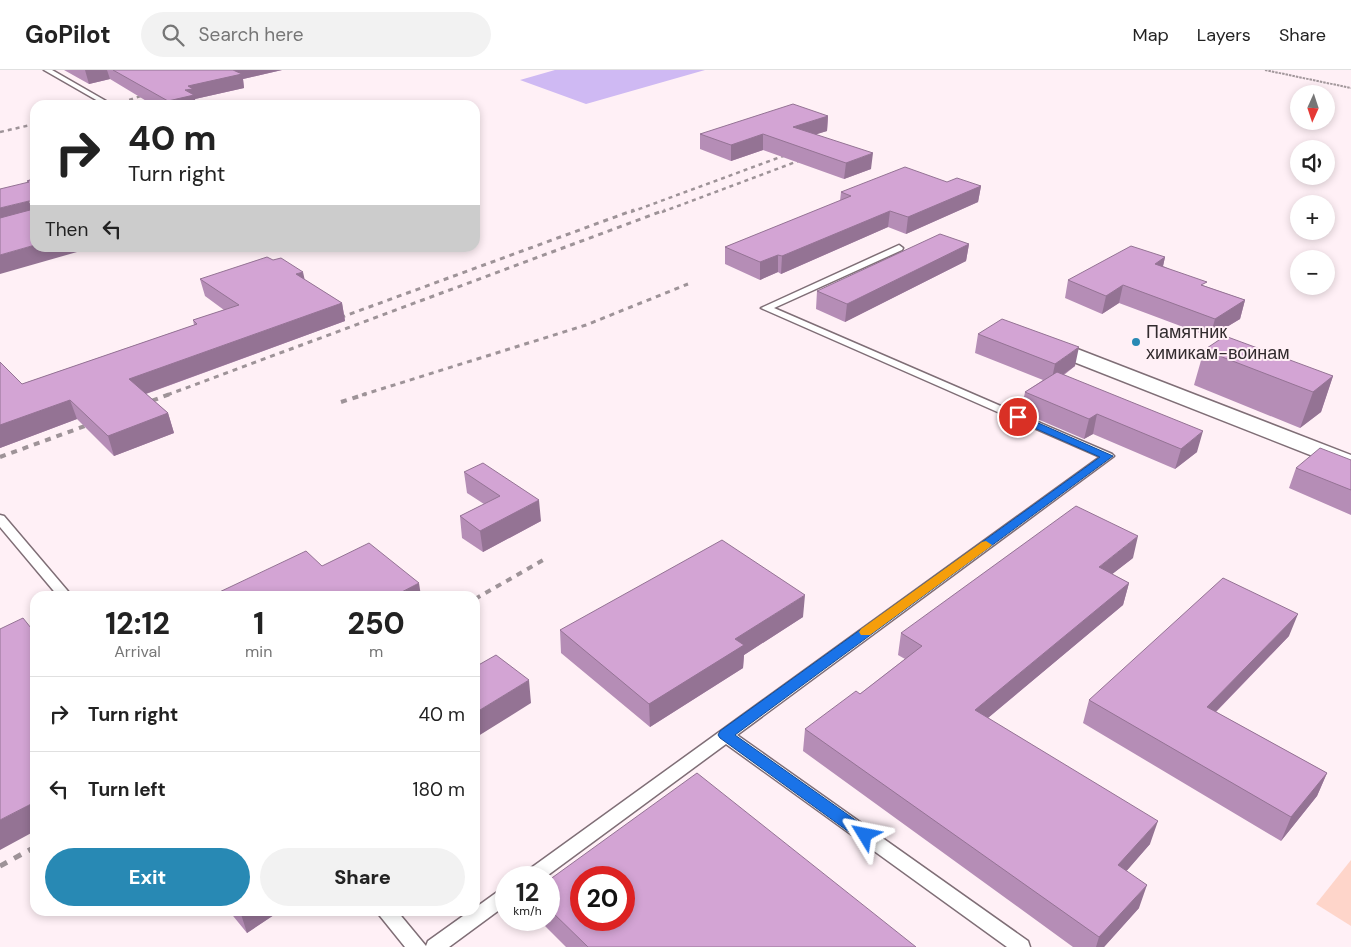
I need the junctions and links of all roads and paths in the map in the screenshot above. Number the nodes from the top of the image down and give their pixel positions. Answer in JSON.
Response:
{"nodes":[{"id":1,"x":47,"y":70,"type":"edge"},
{"id":2,"x":1265,"y":70,"type":"edge"},
{"id":3,"x":1351,"y":88,"type":"edge"},
{"id":4,"x":101,"y":100,"type":"edge"},
{"id":5,"x":899,"y":248,"type":"dead end"},
{"id":6,"x":1054,"y":346,"type":"edge"},
{"id":7,"x":1351,"y":464,"type":"edge"},
{"id":8,"x":0,"y":519,"type":"edge"},
{"id":9,"x":61,"y":591,"type":"edge"},
{"id":10,"x":725,"y":735,"type":"junction"},
{"id":11,"x":546,"y":866,"type":"edge"},
{"id":12,"x":495,"y":903,"type":"edge"},
{"id":13,"x":480,"y":914,"type":"edge"},
{"id":14,"x":389,"y":916,"type":"edge"},
{"id":15,"x":477,"y":916,"type":"edge"},
{"id":16,"x":417,"y":947,"type":"edge"},
{"id":17,"x":435,"y":947,"type":"edge"},
{"id":18,"x":1021,"y":947,"type":"edge"}],
"edges":[{"from":1,"to":4,"type":"lane"},
{"from":2,"to":3,"type":"path"},
{"from":5,"to":10,"type":"lane"},
{"from":6,"to":7,"type":"street"},
{"from":8,"to":9,"type":"lane"},
{"from":10,"to":11,"type":"lane"},
{"from":10,"to":18,"type":"lane"},
{"from":12,"to":13,"type":"lane"},
{"from":14,"to":16,"type":"lane"},
{"from":15,"to":17,"type":"lane"}]}
